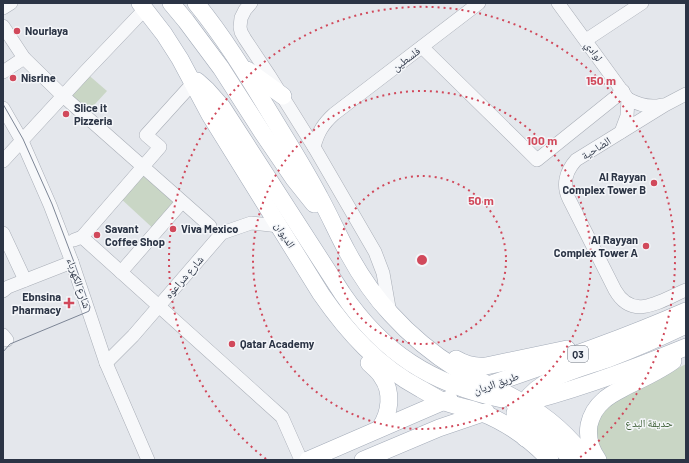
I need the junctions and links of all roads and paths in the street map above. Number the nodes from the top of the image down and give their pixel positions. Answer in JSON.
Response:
{"nodes":[{"id":1,"x":11,"y":3,"type":"edge"},
{"id":2,"x":171,"y":3,"type":"edge"},
{"id":3,"x":196,"y":3,"type":"edge"},
{"id":4,"x":251,"y":3,"type":"edge"},
{"id":5,"x":479,"y":3,"type":"edge"},
{"id":6,"x":558,"y":3,"type":"edge"},
{"id":7,"x":642,"y":3,"type":"edge"},
{"id":8,"x":143,"y":6,"type":"edge"},
{"id":9,"x":3,"y":8,"type":"edge"},
{"id":10,"x":3,"y":26,"type":"edge"},
{"id":11,"x":586,"y":40,"type":"junction"},
{"id":12,"x":422,"y":47,"type":"junction"},
{"id":13,"x":24,"y":58,"type":"junction"},
{"id":14,"x":241,"y":66,"type":"junction"},
{"id":15,"x":3,"y":72,"type":"edge"},
{"id":16,"x":191,"y":79,"type":"junction"},
{"id":17,"x":686,"y":94,"type":"edge"},
{"id":18,"x":626,"y":95,"type":"junction"},
{"id":19,"x":63,"y":96,"type":"junction"},
{"id":20,"x":283,"y":96,"type":"junction"},
{"id":21,"x":665,"y":105,"type":"junction"},
{"id":22,"x":3,"y":108,"type":"edge"},
{"id":23,"x":334,"y":114,"type":"junction"},
{"id":24,"x":300,"y":124,"type":"junction"},
{"id":25,"x":621,"y":132,"type":"junction"},
{"id":26,"x":22,"y":141,"type":"junction"},
{"id":27,"x":314,"y":147,"type":"junction"},
{"id":28,"x":3,"y":161,"type":"edge"},
{"id":29,"x":143,"y":167,"type":"junction"},
{"id":30,"x":182,"y":202,"type":"junction"},
{"id":31,"x":210,"y":226,"type":"dead end"},
{"id":32,"x":279,"y":226,"type":"junction"},
{"id":33,"x":3,"y":233,"type":"edge"},
{"id":34,"x":338,"y":234,"type":"junction"},
{"id":35,"x":72,"y":262,"type":"junction"},
{"id":36,"x":121,"y":272,"type":"junction"},
{"id":37,"x":25,"y":280,"type":"junction"},
{"id":38,"x":686,"y":290,"type":"edge"},
{"id":39,"x":3,"y":291,"type":"edge"},
{"id":40,"x":159,"y":306,"type":"junction"},
{"id":41,"x":686,"y":311,"type":"edge"},
{"id":42,"x":390,"y":313,"type":"junction"},
{"id":43,"x":666,"y":320,"type":"junction"},
{"id":44,"x":686,"y":325,"type":"edge"},
{"id":45,"x":346,"y":327,"type":"junction"},
{"id":46,"x":412,"y":335,"type":"junction"},
{"id":47,"x":686,"y":348,"type":"edge"},
{"id":48,"x":106,"y":363,"type":"junction"},
{"id":49,"x":476,"y":398,"type":"junction"},
{"id":50,"x":443,"y":401,"type":"junction"},
{"id":51,"x":523,"y":410,"type":"junction"},
{"id":52,"x":380,"y":428,"type":"junction"},
{"id":53,"x":525,"y":438,"type":"junction"},
{"id":54,"x":148,"y":460,"type":"edge"},
{"id":55,"x":301,"y":460,"type":"edge"},
{"id":56,"x":308,"y":460,"type":"edge"},
{"id":57,"x":335,"y":460,"type":"edge"},
{"id":58,"x":363,"y":460,"type":"edge"},
{"id":59,"x":550,"y":460,"type":"edge"},
{"id":60,"x":572,"y":460,"type":"edge"},
{"id":61,"x":587,"y":460,"type":"edge"},
{"id":62,"x":598,"y":460,"type":"edge"}],
"edges":[{"from":1,"to":9,"type":"street"},
{"from":2,"to":34,"type":"main road"},
{"from":3,"to":14,"type":"main road"},
{"from":4,"to":20,"type":"street"},
{"from":5,"to":12,"type":"street","name":"فلسطين"},
{"from":6,"to":11,"type":"street","name":"لوادي"},
{"from":7,"to":11,"type":"street"},
{"from":8,"to":16,"type":"main road","name":"الديوان"},
{"from":8,"to":19,"type":"street"},
{"from":10,"to":13,"type":"street"},
{"from":11,"to":18,"type":"street","name":"لوادي"},
{"from":12,"to":18,"type":"street"},
{"from":12,"to":23,"type":"street","name":"فلسطين"},
{"from":13,"to":15,"type":"street"},
{"from":13,"to":19,"type":"street"},
{"from":14,"to":20,"type":"main road"},
{"from":14,"to":34,"type":"main road"},
{"from":16,"to":29,"type":"street"},
{"from":16,"to":32,"type":"main road","name":"الديوان"},
{"from":16,"to":49,"type":"main road"},
{"from":17,"to":21,"type":"street","name":"الضاحية"},
{"from":18,"to":21,"type":"street"},
{"from":18,"to":25,"type":"street"},
{"from":19,"to":26,"type":"street"},
{"from":19,"to":29,"type":"street"},
{"from":20,"to":24,"type":"street"},
{"from":21,"to":25,"type":"street","name":"الضاحية"},
{"from":22,"to":26,"type":"street","name":"شارع الكهرباء"},
{"from":23,"to":24,"type":"street","name":"فلسطين"},
{"from":23,"to":27,"type":"street","name":"فلسطين"},
{"from":24,"to":27,"type":"street"},
{"from":25,"to":38,"type":"street","name":"الضاحية"},
{"from":26,"to":28,"type":"street"},
{"from":26,"to":35,"type":"street","name":"شارع الكهرباء"},
{"from":27,"to":42,"type":"street"},
{"from":29,"to":30,"type":"street"},
{"from":29,"to":36,"type":"street"},
{"from":30,"to":31,"type":"street"},
{"from":30,"to":36,"type":"street"},
{"from":32,"to":40,"type":"street","name":"شارع شراعوه"},
{"from":32,"to":45,"type":"main road","name":"الديوان"},
{"from":33,"to":37,"type":"street"},
{"from":34,"to":42,"type":"main road"},
{"from":35,"to":37,"type":"street"},
{"from":35,"to":48,"type":"street","name":"شارع الكهرباء"},
{"from":36,"to":40,"type":"street"},
{"from":37,"to":39,"type":"street"},
{"from":40,"to":48,"type":"street","name":"شارع شراعوه"},
{"from":40,"to":55,"type":"street"},
{"from":41,"to":43,"type":"main road","name":"طريق الريان","number":"Q3"},
{"from":42,"to":46,"type":"main road"},
{"from":43,"to":46,"type":"main road"},
{"from":43,"to":49,"type":"main road","name":"طريق الريان","number":"Q3"},
{"from":44,"to":51,"type":"main road"},
{"from":45,"to":50,"type":"main road","name":"الديوان"},
{"from":45,"to":52,"type":"main road"},
{"from":46,"to":49,"type":"main road"},
{"from":47,"to":51,"type":"main road","name":"طريق الريان","number":"Q3"},
{"from":47,"to":62,"type":"main road"},
{"from":48,"to":54,"type":"street","name":"شارع الكهرباء"},
{"from":49,"to":50,"type":"main road","name":"طريق الريان","number":"Q3"},
{"from":49,"to":51,"type":"main road"},
{"from":49,"to":51,"type":"main road","name":"طريق الريان","number":"Q3"},
{"from":49,"to":53,"type":"main road"},
{"from":49,"to":57,"type":"main road"},
{"from":49,"to":58,"type":"main road","name":"طريق الريان","number":"Q3"},
{"from":50,"to":52,"type":"main road","name":"طريق الريان","number":"Q3"},
{"from":51,"to":53,"type":"main road"},
{"from":51,"to":60,"type":"main road"},
{"from":51,"to":61,"type":"main road"},
{"from":52,"to":56,"type":"main road","name":"طريق الريان","number":"Q3"},
{"from":53,"to":59,"type":"main road"}]}
